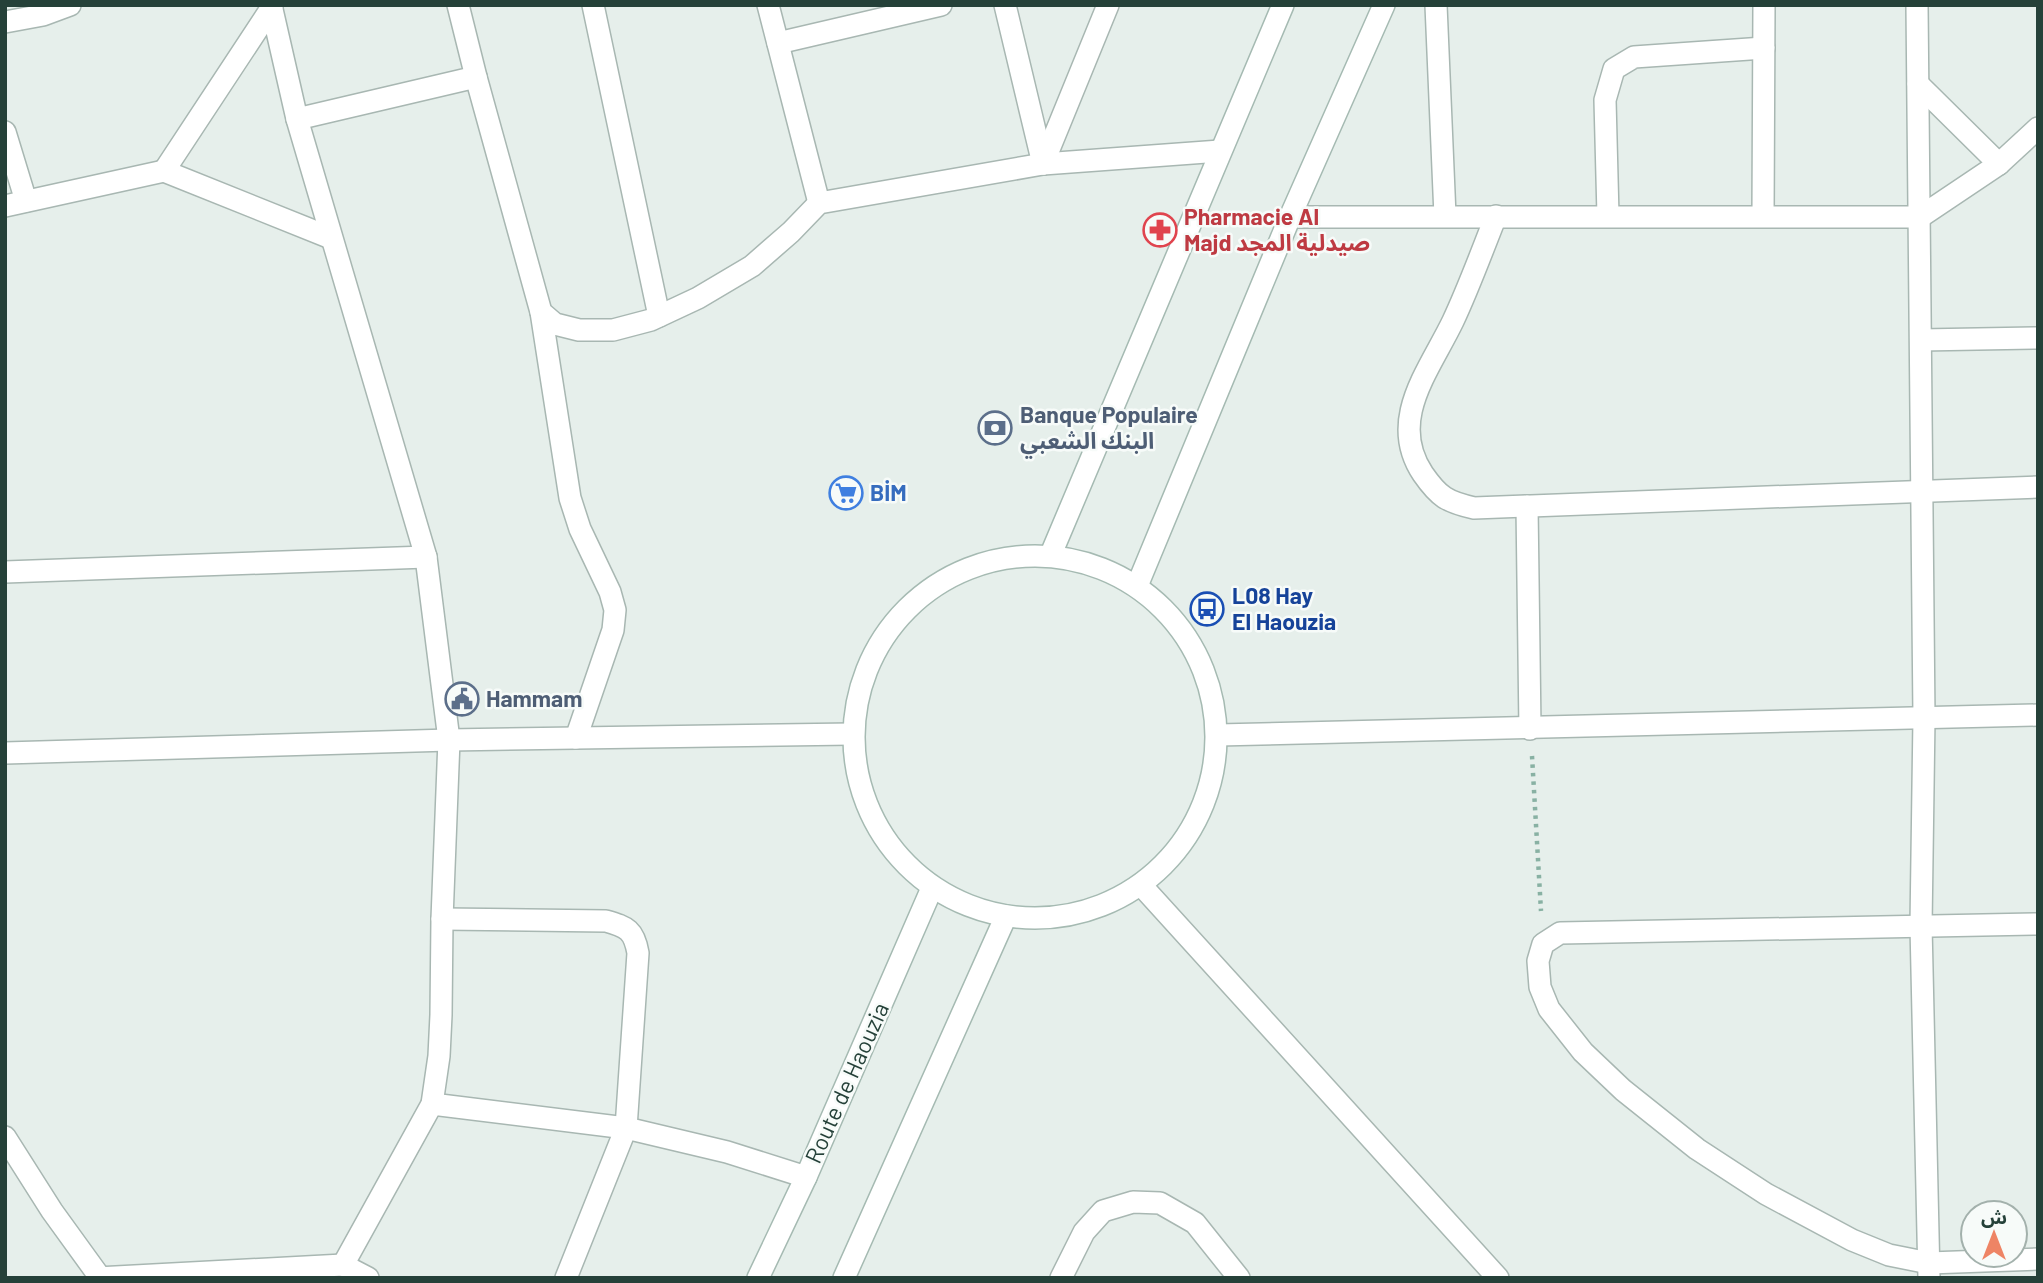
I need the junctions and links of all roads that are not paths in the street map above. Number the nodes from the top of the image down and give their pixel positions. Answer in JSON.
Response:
{"nodes":[{"id":1,"x":70,"y":5,"type":"edge"},
{"id":2,"x":458,"y":5,"type":"edge"},
{"id":3,"x":593,"y":5,"type":"edge"},
{"id":4,"x":768,"y":5,"type":"edge"},
{"id":5,"x":941,"y":5,"type":"edge"},
{"id":6,"x":1005,"y":5,"type":"edge"},
{"id":7,"x":1108,"y":5,"type":"edge"},
{"id":8,"x":1283,"y":5,"type":"edge"},
{"id":9,"x":1384,"y":5,"type":"edge"},
{"id":10,"x":1436,"y":5,"type":"edge"},
{"id":11,"x":1764,"y":5,"type":"edge"},
{"id":12,"x":1917,"y":5,"type":"edge"},
{"id":13,"x":271,"y":6,"type":"edge"},
{"id":14,"x":5,"y":22,"type":"edge"},
{"id":15,"x":778,"y":43,"type":"junction"},
{"id":16,"x":1764,"y":48,"type":"junction"},
{"id":17,"x":476,"y":77,"type":"junction"},
{"id":18,"x":1918,"y":84,"type":"junction"},
{"id":19,"x":297,"y":119,"type":"junction"},
{"id":20,"x":2038,"y":128,"type":"edge"},
{"id":21,"x":5,"y":132,"type":"edge"},
{"id":22,"x":1220,"y":151,"type":"junction"},
{"id":23,"x":1043,"y":163,"type":"junction"},
{"id":24,"x":1999,"y":163,"type":"junction"},
{"id":25,"x":164,"y":171,"type":"junction"},
{"id":26,"x":15,"y":203,"type":"edge"},
{"id":27,"x":819,"y":203,"type":"junction"},
{"id":28,"x":1445,"y":216,"type":"junction"},
{"id":29,"x":1496,"y":216,"type":"junction"},
{"id":30,"x":1608,"y":216,"type":"junction"},
{"id":31,"x":1763,"y":216,"type":"junction"},
{"id":32,"x":1290,"y":217,"type":"junction"},
{"id":33,"x":1920,"y":217,"type":"junction"},
{"id":34,"x":331,"y":238,"type":"junction"},
{"id":35,"x":541,"y":312,"type":"junction"},
{"id":36,"x":659,"y":317,"type":"junction"},
{"id":37,"x":2038,"y":338,"type":"edge"},
{"id":38,"x":1921,"y":340,"type":"junction"},
{"id":39,"x":2038,"y":487,"type":"edge"},
{"id":40,"x":1922,"y":492,"type":"junction"},
{"id":41,"x":1528,"y":506,"type":"junction"},
{"id":42,"x":1051,"y":554,"type":"junction"},
{"id":43,"x":426,"y":557,"type":"junction"},
{"id":44,"x":5,"y":572,"type":"edge"},
{"id":45,"x":1137,"y":586,"type":"junction"},
{"id":46,"x":2038,"y":715,"type":"edge"},
{"id":47,"x":1924,"y":718,"type":"junction"},
{"id":48,"x":1530,"y":729,"type":"junction"},
{"id":49,"x":852,"y":734,"type":"junction"},
{"id":50,"x":1217,"y":735,"type":"junction"},
{"id":51,"x":576,"y":738,"type":"junction"},
{"id":52,"x":449,"y":740,"type":"junction"},
{"id":53,"x":5,"y":753,"type":"edge"},
{"id":54,"x":1141,"y":885,"type":"junction"},
{"id":55,"x":932,"y":888,"type":"junction"},
{"id":56,"x":1006,"y":916,"type":"junction"},
{"id":57,"x":442,"y":919,"type":"junction"},
{"id":58,"x":2038,"y":924,"type":"edge"},
{"id":59,"x":1921,"y":926,"type":"junction"},
{"id":60,"x":432,"y":1104,"type":"junction"},
{"id":61,"x":626,"y":1128,"type":"junction"},
{"id":62,"x":5,"y":1137,"type":"edge"},
{"id":63,"x":806,"y":1177,"type":"junction"},
{"id":64,"x":2038,"y":1259,"type":"edge"},
{"id":65,"x":343,"y":1265,"type":"junction"},
{"id":66,"x":1929,"y":1270,"type":"edge"},
{"id":67,"x":98,"y":1277,"type":"edge"},
{"id":68,"x":368,"y":1278,"type":"edge"},
{"id":69,"x":566,"y":1278,"type":"edge"},
{"id":70,"x":758,"y":1278,"type":"edge"},
{"id":71,"x":844,"y":1278,"type":"edge"},
{"id":72,"x":1061,"y":1278,"type":"edge"},
{"id":73,"x":1239,"y":1278,"type":"edge"},
{"id":74,"x":1498,"y":1278,"type":"edge"}],
"edges":[{"from":1,"to":14,"type":"street"},
{"from":2,"to":17,"type":"street"},
{"from":3,"to":36,"type":"street"},
{"from":4,"to":15,"type":"street"},
{"from":5,"to":15,"type":"street"},
{"from":6,"to":23,"type":"street"},
{"from":7,"to":23,"type":"street"},
{"from":8,"to":22,"type":"street"},
{"from":9,"to":32,"type":"street"},
{"from":10,"to":28,"type":"street"},
{"from":11,"to":16,"type":"street"},
{"from":12,"to":18,"type":"street"},
{"from":13,"to":19,"type":"street"},
{"from":13,"to":25,"type":"street"},
{"from":15,"to":27,"type":"street"},
{"from":16,"to":30,"type":"street"},
{"from":16,"to":31,"type":"street"},
{"from":17,"to":19,"type":"street"},
{"from":17,"to":35,"type":"street"},
{"from":18,"to":24,"type":"street"},
{"from":18,"to":33,"type":"street"},
{"from":19,"to":34,"type":"street"},
{"from":20,"to":24,"type":"street"},
{"from":21,"to":26,"type":"street"},
{"from":22,"to":23,"type":"street"},
{"from":22,"to":42,"type":"street"},
{"from":23,"to":27,"type":"street"},
{"from":24,"to":33,"type":"street"},
{"from":25,"to":26,"type":"street"},
{"from":25,"to":34,"type":"street"},
{"from":27,"to":36,"type":"street"},
{"from":28,"to":29,"type":"street"},
{"from":28,"to":32,"type":"street"},
{"from":29,"to":30,"type":"street"},
{"from":29,"to":41,"type":"street"},
{"from":30,"to":31,"type":"street"},
{"from":31,"to":33,"type":"street"},
{"from":32,"to":45,"type":"street"},
{"from":33,"to":38,"type":"street"},
{"from":34,"to":43,"type":"street"},
{"from":35,"to":36,"type":"street"},
{"from":35,"to":51,"type":"street"},
{"from":37,"to":38,"type":"street"},
{"from":38,"to":40,"type":"street"},
{"from":39,"to":40,"type":"street"},
{"from":40,"to":41,"type":"street"},
{"from":40,"to":47,"type":"street"},
{"from":41,"to":48,"type":"street"},
{"from":42,"to":45,"type":"street"},
{"from":42,"to":49,"type":"street"},
{"from":43,"to":44,"type":"street"},
{"from":43,"to":52,"type":"street"},
{"from":45,"to":50,"type":"street"},
{"from":46,"to":47,"type":"street"},
{"from":47,"to":48,"type":"street"},
{"from":47,"to":59,"type":"street"},
{"from":48,"to":50,"type":"street"},
{"from":49,"to":51,"type":"street"},
{"from":49,"to":55,"type":"street"},
{"from":50,"to":54,"type":"street"},
{"from":51,"to":52,"type":"street"},
{"from":52,"to":53,"type":"street"},
{"from":52,"to":57,"type":"street"},
{"from":54,"to":56,"type":"street"},
{"from":54,"to":74,"type":"street"},
{"from":55,"to":56,"type":"street"},
{"from":55,"to":63,"type":"street","name":"Route de Haouzia"},
{"from":56,"to":71,"type":"street"},
{"from":57,"to":60,"type":"street"},
{"from":57,"to":61,"type":"street"},
{"from":58,"to":59,"type":"street"},
{"from":59,"to":66,"type":"street"},
{"from":59,"to":66,"type":"street"},
{"from":60,"to":61,"type":"street"},
{"from":60,"to":65,"type":"street"},
{"from":61,"to":63,"type":"street"},
{"from":61,"to":69,"type":"street"},
{"from":62,"to":67,"type":"street"},
{"from":63,"to":70,"type":"street","name":"Route de Haouzia"},
{"from":64,"to":66,"type":"street"},
{"from":65,"to":67,"type":"street"},
{"from":65,"to":68,"type":"street"},
{"from":72,"to":73,"type":"street"}]}
